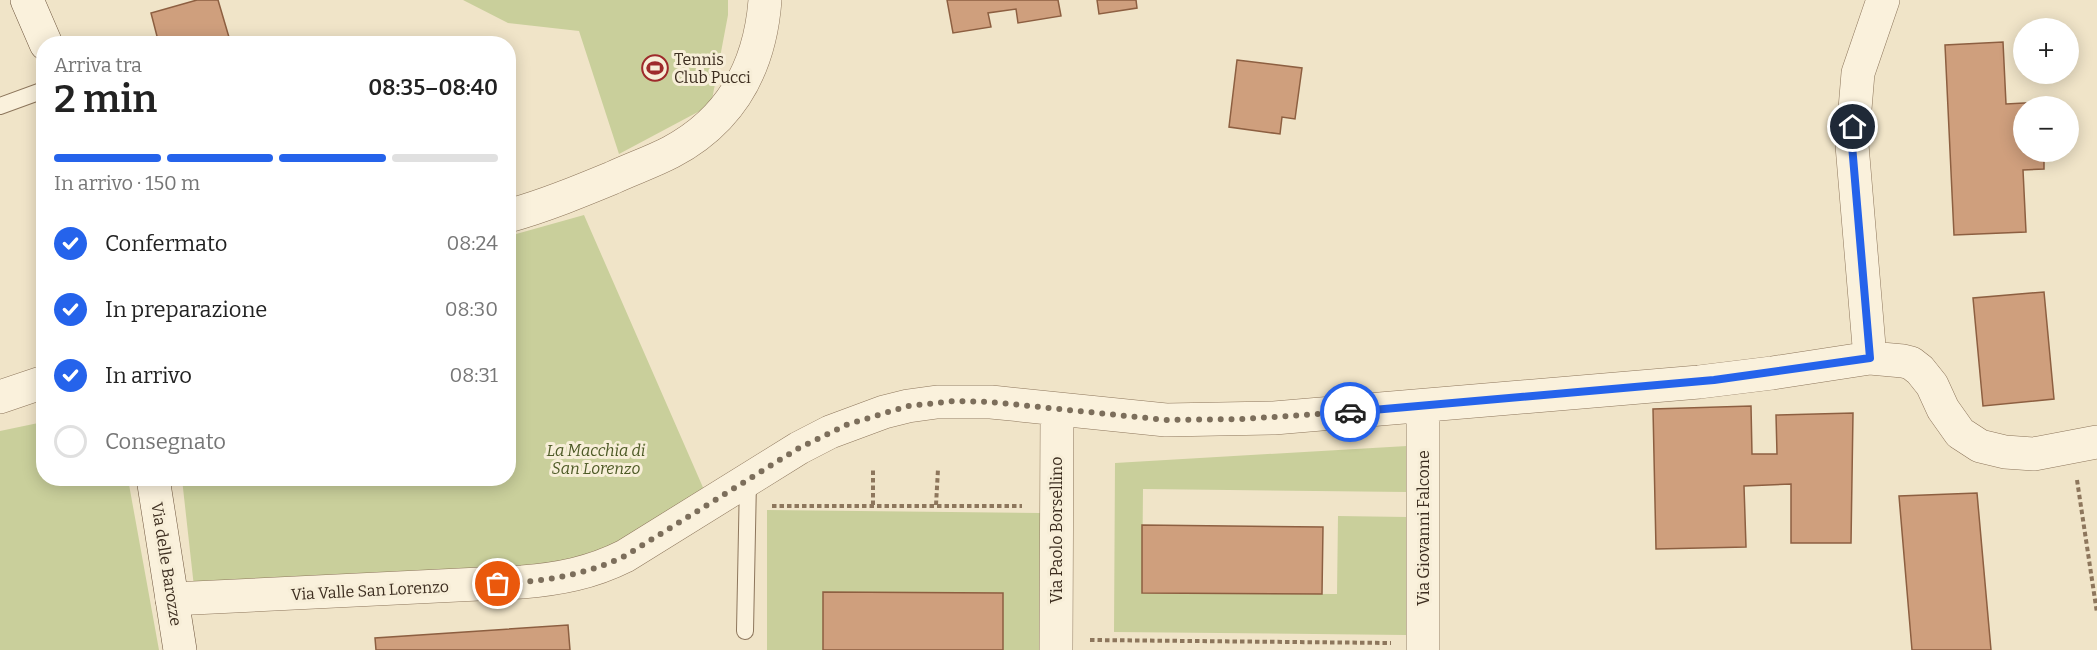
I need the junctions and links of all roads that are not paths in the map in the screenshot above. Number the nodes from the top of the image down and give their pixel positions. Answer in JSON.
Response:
{"nodes":[{"id":1,"x":27,"y":0,"type":"edge"},
{"id":2,"x":765,"y":0,"type":"edge"},
{"id":3,"x":1884,"y":0,"type":"edge"},
{"id":4,"x":43,"y":36,"type":"edge"},
{"id":5,"x":36,"y":93,"type":"edge"},
{"id":6,"x":0,"y":106,"type":"edge"},
{"id":7,"x":516,"y":213,"type":"edge"},
{"id":8,"x":1870,"y":358,"type":"junction"},
{"id":9,"x":36,"y":385,"type":"edge"},
{"id":10,"x":0,"y":397,"type":"edge"},
{"id":11,"x":1423,"y":406,"type":"junction"},
{"id":12,"x":1057,"y":410,"type":"junction"},
{"id":13,"x":2084,"y":444,"type":"edge"},
{"id":14,"x":756,"y":475,"type":"junction"},
{"id":15,"x":154,"y":486,"type":"edge"},
{"id":16,"x":172,"y":599,"type":"junction"},
{"id":17,"x":745,"y":632,"type":"dead end"},
{"id":18,"x":1056,"y":645,"type":"edge"},
{"id":19,"x":1423,"y":647,"type":"edge"},
{"id":20,"x":180,"y":650,"type":"edge"}],
"edges":[{"from":1,"to":4,"type":"street"},
{"from":2,"to":7,"type":"street"},
{"from":3,"to":8,"type":"street"},
{"from":5,"to":6,"type":"lane"},
{"from":8,"to":11,"type":"street","name":"Via Valle San Lorenzo"},
{"from":8,"to":13,"type":"street","name":"Via Valle San Lorenzo"},
{"from":9,"to":10,"type":"street"},
{"from":11,"to":12,"type":"street","name":"Via Valle San Lorenzo"},
{"from":11,"to":19,"type":"street","name":"Via Giovanni Falcone"},
{"from":12,"to":14,"type":"street","name":"Via Valle San Lorenzo"},
{"from":12,"to":18,"type":"street","name":"Via Paolo Borsellino"},
{"from":14,"to":16,"type":"street","name":"Via Valle San Lorenzo"},
{"from":14,"to":17,"type":"lane"},
{"from":15,"to":16,"type":"street","name":"Via delle Barozze"},
{"from":16,"to":20,"type":"street","name":"Via delle Barozze"}]}
